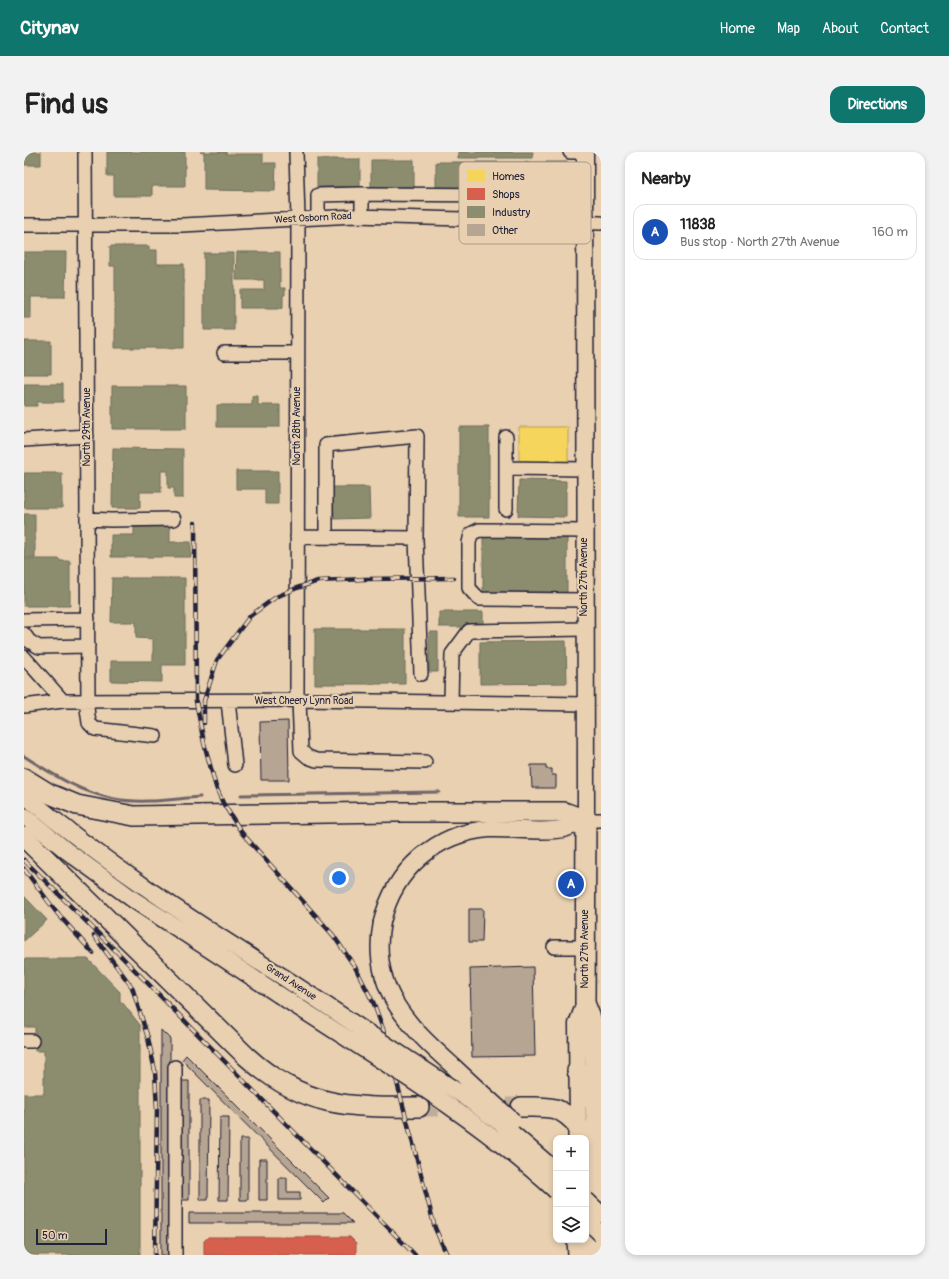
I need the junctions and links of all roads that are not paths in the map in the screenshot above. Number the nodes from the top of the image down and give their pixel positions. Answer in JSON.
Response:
{"nodes":[{"id":1,"x":85,"y":152,"type":"edge"},
{"id":2,"x":296,"y":152,"type":"edge"},
{"id":3,"x":570,"y":152,"type":"edge"},
{"id":4,"x":585,"y":152,"type":"edge"},
{"id":5,"x":585,"y":162,"type":"edge"},
{"id":6,"x":362,"y":194,"type":"junction"},
{"id":7,"x":418,"y":194,"type":"junction"},
{"id":8,"x":459,"y":194,"type":"edge"},
{"id":9,"x":362,"y":216,"type":"junction"},
{"id":10,"x":418,"y":217,"type":"junction"},
{"id":11,"x":318,"y":218,"type":"junction"},
{"id":12,"x":459,"y":218,"type":"edge"},
{"id":13,"x":298,"y":219,"type":"junction"},
{"id":14,"x":24,"y":225,"type":"edge"},
{"id":15,"x":85,"y":225,"type":"junction"},
{"id":16,"x":584,"y":244,"type":"edge"},
{"id":17,"x":224,"y":353,"type":"dead end"},
{"id":18,"x":298,"y":353,"type":"junction"},
{"id":19,"x":87,"y":436,"type":"junction"},
{"id":20,"x":506,"y":437,"type":"dead end"},
{"id":21,"x":24,"y":440,"type":"edge"},
{"id":22,"x":506,"y":468,"type":"junction"},
{"id":23,"x":584,"y":469,"type":"junction"},
{"id":24,"x":506,"y":509,"type":"dead end"},
{"id":25,"x":87,"y":519,"type":"junction"},
{"id":26,"x":174,"y":519,"type":"dead end"},
{"id":27,"x":584,"y":531,"type":"junction"},
{"id":28,"x":297,"y":537,"type":"junction"},
{"id":29,"x":326,"y":537,"type":"junction"},
{"id":30,"x":416,"y":538,"type":"junction"},
{"id":31,"x":584,"y":600,"type":"junction"},
{"id":32,"x":88,"y":619,"type":"junction"},
{"id":33,"x":24,"y":620,"type":"edge"},
{"id":34,"x":584,"y":629,"type":"junction"},
{"id":35,"x":24,"y":634,"type":"edge"},
{"id":36,"x":88,"y":646,"type":"junction"},
{"id":37,"x":24,"y":657,"type":"edge"},
{"id":38,"x":421,"y":674,"type":"dead end"},
{"id":39,"x":298,"y":700,"type":"junction"},
{"id":40,"x":63,"y":701,"type":"junction"},
{"id":41,"x":87,"y":701,"type":"junction"},
{"id":42,"x":228,"y":701,"type":"junction"},
{"id":43,"x":451,"y":702,"type":"junction"},
{"id":44,"x":585,"y":704,"type":"junction"},
{"id":45,"x":24,"y":706,"type":"edge"},
{"id":46,"x":155,"y":736,"type":"dead end"},
{"id":47,"x":425,"y":762,"type":"dead end"},
{"id":48,"x":235,"y":765,"type":"dead end"},
{"id":49,"x":24,"y":778,"type":"edge"},
{"id":50,"x":24,"y":795,"type":"edge"},
{"id":51,"x":24,"y":816,"type":"edge"},
{"id":52,"x":593,"y":820,"type":"edge"},
{"id":53,"x":24,"y":837,"type":"edge"},
{"id":54,"x":554,"y":947,"type":"dead end"},
{"id":55,"x":585,"y":947,"type":"junction"},
{"id":56,"x":585,"y":1003,"type":"junction"},
{"id":57,"x":176,"y":1067,"type":"dead end"},
{"id":58,"x":577,"y":1071,"type":"joint"},
{"id":59,"x":419,"y":1107,"type":"tunnel mouth"},
{"id":60,"x":521,"y":1107,"type":"tunnel mouth"},
{"id":61,"x":584,"y":1133,"type":"edge"},
{"id":62,"x":553,"y":1157,"type":"edge"},
{"id":63,"x":553,"y":1168,"type":"edge"},
{"id":64,"x":553,"y":1188,"type":"edge"},
{"id":65,"x":589,"y":1191,"type":"edge"},
{"id":66,"x":601,"y":1202,"type":"edge"},
{"id":67,"x":589,"y":1203,"type":"edge"},
{"id":68,"x":601,"y":1214,"type":"edge"},
{"id":69,"x":589,"y":1222,"type":"edge"},
{"id":70,"x":601,"y":1234,"type":"edge"},
{"id":71,"x":577,"y":1243,"type":"edge"},
{"id":72,"x":175,"y":1255,"type":"edge"},
{"id":73,"x":578,"y":1255,"type":"edge"},
{"id":74,"x":596,"y":1255,"type":"edge"}],
"edges":[{"from":1,"to":15,"type":"street","name":"North 29th Avenue"},
{"from":2,"to":13,"type":"street","name":"North 28th Avenue"},
{"from":3,"to":4,"type":"street"},
{"from":4,"to":5,"type":"main road","name":"North 27th Avenue"},
{"from":6,"to":7,"type":"street"},
{"from":6,"to":9,"type":"street"},
{"from":6,"to":11,"type":"street"},
{"from":7,"to":8,"type":"street"},
{"from":7,"to":10,"type":"street"},
{"from":9,"to":10,"type":"street","name":"West Osborn Road"},
{"from":9,"to":11,"type":"street","name":"West Osborn Road"},
{"from":10,"to":12,"type":"street","name":"West Osborn Road"},
{"from":11,"to":13,"type":"street","name":"West Osborn Road"},
{"from":13,"to":15,"type":"street","name":"West Osborn Road"},
{"from":13,"to":18,"type":"street","name":"North 28th Avenue"},
{"from":14,"to":15,"type":"street","name":"West Osborn Road"},
{"from":15,"to":19,"type":"street","name":"North 29th Avenue"},
{"from":16,"to":23,"type":"main road","name":"North 27th Avenue"},
{"from":17,"to":18,"type":"street"},
{"from":18,"to":28,"type":"street","name":"North 28th Avenue"},
{"from":19,"to":21,"type":"street"},
{"from":19,"to":25,"type":"street","name":"North 29th Avenue"},
{"from":20,"to":22,"type":"street"},
{"from":22,"to":23,"type":"street"},
{"from":22,"to":24,"type":"street"},
{"from":23,"to":27,"type":"main road","name":"North 27th Avenue"},
{"from":25,"to":26,"type":"street"},
{"from":25,"to":32,"type":"street","name":"North 29th Avenue"},
{"from":27,"to":31,"type":"main road","name":"North 27th Avenue"},
{"from":27,"to":31,"type":"street"},
{"from":28,"to":29,"type":"street"},
{"from":28,"to":39,"type":"street","name":"North 28th Avenue"},
{"from":29,"to":30,"type":"street"},
{"from":29,"to":30,"type":"street"},
{"from":30,"to":38,"type":"street"},
{"from":31,"to":34,"type":"main road","name":"North 27th Avenue"},
{"from":32,"to":33,"type":"street"},
{"from":32,"to":36,"type":"street","name":"North 29th Avenue"},
{"from":34,"to":43,"type":"street"},
{"from":34,"to":44,"type":"main road","name":"North 27th Avenue"},
{"from":35,"to":36,"type":"street"},
{"from":36,"to":41,"type":"street","name":"North 29th Avenue"},
{"from":37,"to":40,"type":"street"},
{"from":39,"to":42,"type":"street","name":"West Cheery Lynn Road"},
{"from":39,"to":43,"type":"street","name":"West Cheery Lynn Road"},
{"from":39,"to":47,"type":"street","name":"North 28th Avenue"},
{"from":40,"to":41,"type":"street","name":"West Cheery Lynn Road"},
{"from":40,"to":45,"type":"street","name":"West Cheery Lynn Road"},
{"from":41,"to":42,"type":"street","name":"West Cheery Lynn Road"},
{"from":41,"to":46,"type":"street","name":"North 29th Avenue"},
{"from":42,"to":48,"type":"street"},
{"from":43,"to":44,"type":"street","name":"West Cheery Lynn Road"},
{"from":44,"to":52,"type":"main road","name":"North 27th Avenue"},
{"from":49,"to":52,"type":"highway"},
{"from":50,"to":63,"type":"main road","name":"Grand Avenue","bridge":true},
{"from":51,"to":64,"type":"main road","name":"Grand Avenue","bridge":true},
{"from":52,"to":55,"type":"highway","name":"North 27th Avenue"},
{"from":52,"to":62,"type":"main road","bridge":true},
{"from":53,"to":59,"type":"highway"},
{"from":54,"to":55,"type":"street"},
{"from":55,"to":56,"type":"highway","name":"North 27th Avenue"},
{"from":56,"to":58,"type":"main road","name":"North 27th Avenue"},
{"from":56,"to":61,"type":"highway","name":"North 27th Avenue"},
{"from":57,"to":72,"type":"street"},
{"from":58,"to":61,"type":"highway"},
{"from":60,"to":61,"type":"highway"},
{"from":61,"to":74,"type":"highway","name":"North 27th Avenue"},
{"from":65,"to":66,"type":"main road"},
{"from":67,"to":68,"type":"main road","bridge":true},
{"from":69,"to":70,"type":"main road","bridge":true},
{"from":71,"to":73,"type":"highway"}]}
